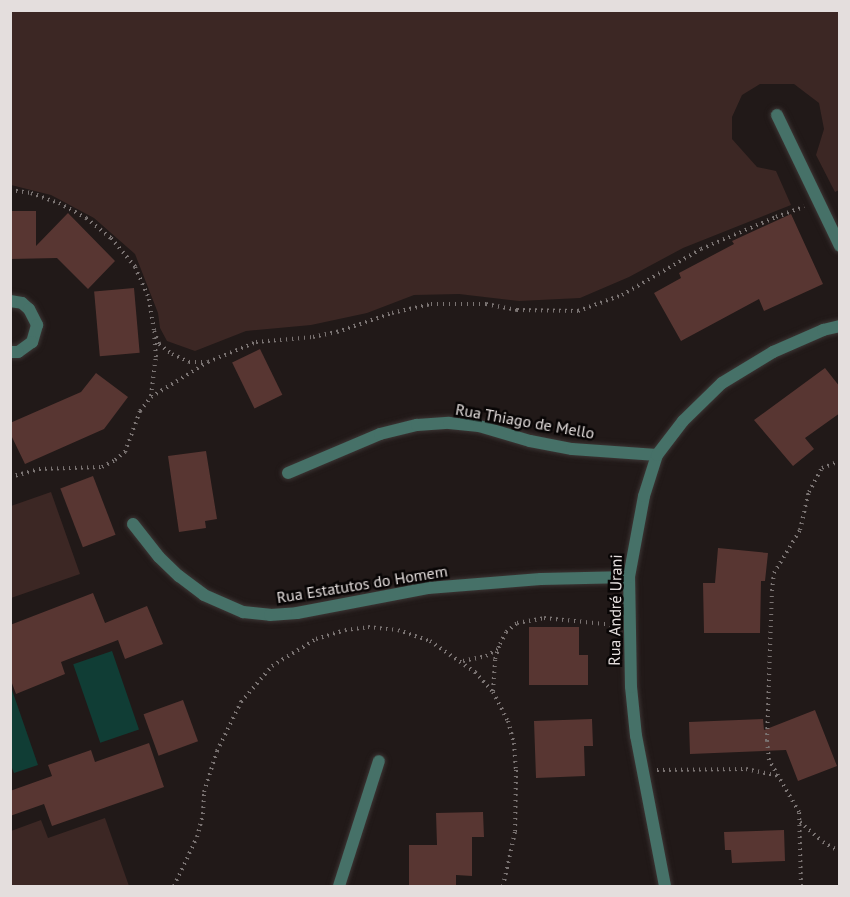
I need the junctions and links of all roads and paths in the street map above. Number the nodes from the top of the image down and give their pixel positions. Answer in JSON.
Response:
{"nodes":[{"id":1,"x":777,"y":115,"type":"dead end"},
{"id":2,"x":10,"y":190,"type":"edge"},
{"id":3,"x":818,"y":203,"type":"junction"},
{"id":4,"x":840,"y":246,"type":"edge"},
{"id":5,"x":10,"y":302,"type":"edge"},
{"id":6,"x":840,"y":326,"type":"edge"},
{"id":7,"x":154,"y":331,"type":"junction"},
{"id":8,"x":10,"y":352,"type":"edge"},
{"id":9,"x":208,"y":362,"type":"junction"},
{"id":10,"x":151,"y":397,"type":"junction"},
{"id":11,"x":657,"y":455,"type":"junction"},
{"id":12,"x":840,"y":461,"type":"edge"},
{"id":13,"x":288,"y":473,"type":"dead end"},
{"id":14,"x":10,"y":477,"type":"edge"},
{"id":15,"x":133,"y":524,"type":"dead end"},
{"id":16,"x":629,"y":577,"type":"junction"},
{"id":17,"x":629,"y":627,"type":"junction"},
{"id":18,"x":498,"y":649,"type":"junction"},
{"id":19,"x":462,"y":661,"type":"junction"},
{"id":20,"x":493,"y":692,"type":"junction"},
{"id":21,"x":379,"y":761,"type":"dead end"},
{"id":22,"x":643,"y":772,"type":"junction"},
{"id":23,"x":778,"y":776,"type":"junction"},
{"id":24,"x":799,"y":821,"type":"junction"},
{"id":25,"x":840,"y":852,"type":"edge"},
{"id":26,"x":174,"y":886,"type":"edge"},
{"id":27,"x":339,"y":886,"type":"edge"},
{"id":28,"x":503,"y":886,"type":"edge"},
{"id":29,"x":665,"y":886,"type":"edge"},
{"id":30,"x":801,"y":886,"type":"edge"}],
"edges":[{"from":1,"to":3,"type":"street"},
{"from":2,"to":7,"type":"path"},
{"from":3,"to":4,"type":"street"},
{"from":3,"to":9,"type":"path"},
{"from":5,"to":8,"type":"street"},
{"from":6,"to":11,"type":"street","name":"Rua André Urani"},
{"from":7,"to":9,"type":"path"},
{"from":7,"to":10,"type":"path"},
{"from":9,"to":10,"type":"path"},
{"from":10,"to":14,"type":"path"},
{"from":11,"to":13,"type":"street","name":"Rua Thiago de Mello"},
{"from":11,"to":16,"type":"street","name":"Rua André Urani"},
{"from":12,"to":23,"type":"path"},
{"from":15,"to":16,"type":"street","name":"Rua Estatutos do Homem"},
{"from":16,"to":17,"type":"street","name":"Rua André Urani"},
{"from":17,"to":18,"type":"path"},
{"from":17,"to":22,"type":"street","name":"Rua André Urani"},
{"from":18,"to":19,"type":"path"},
{"from":18,"to":20,"type":"path"},
{"from":19,"to":20,"type":"path"},
{"from":19,"to":26,"type":"path"},
{"from":20,"to":28,"type":"path"},
{"from":21,"to":27,"type":"street"},
{"from":22,"to":23,"type":"path"},
{"from":22,"to":29,"type":"street","name":"Rua André Urani"},
{"from":23,"to":24,"type":"path"},
{"from":24,"to":25,"type":"path"},
{"from":24,"to":30,"type":"path"}]}
